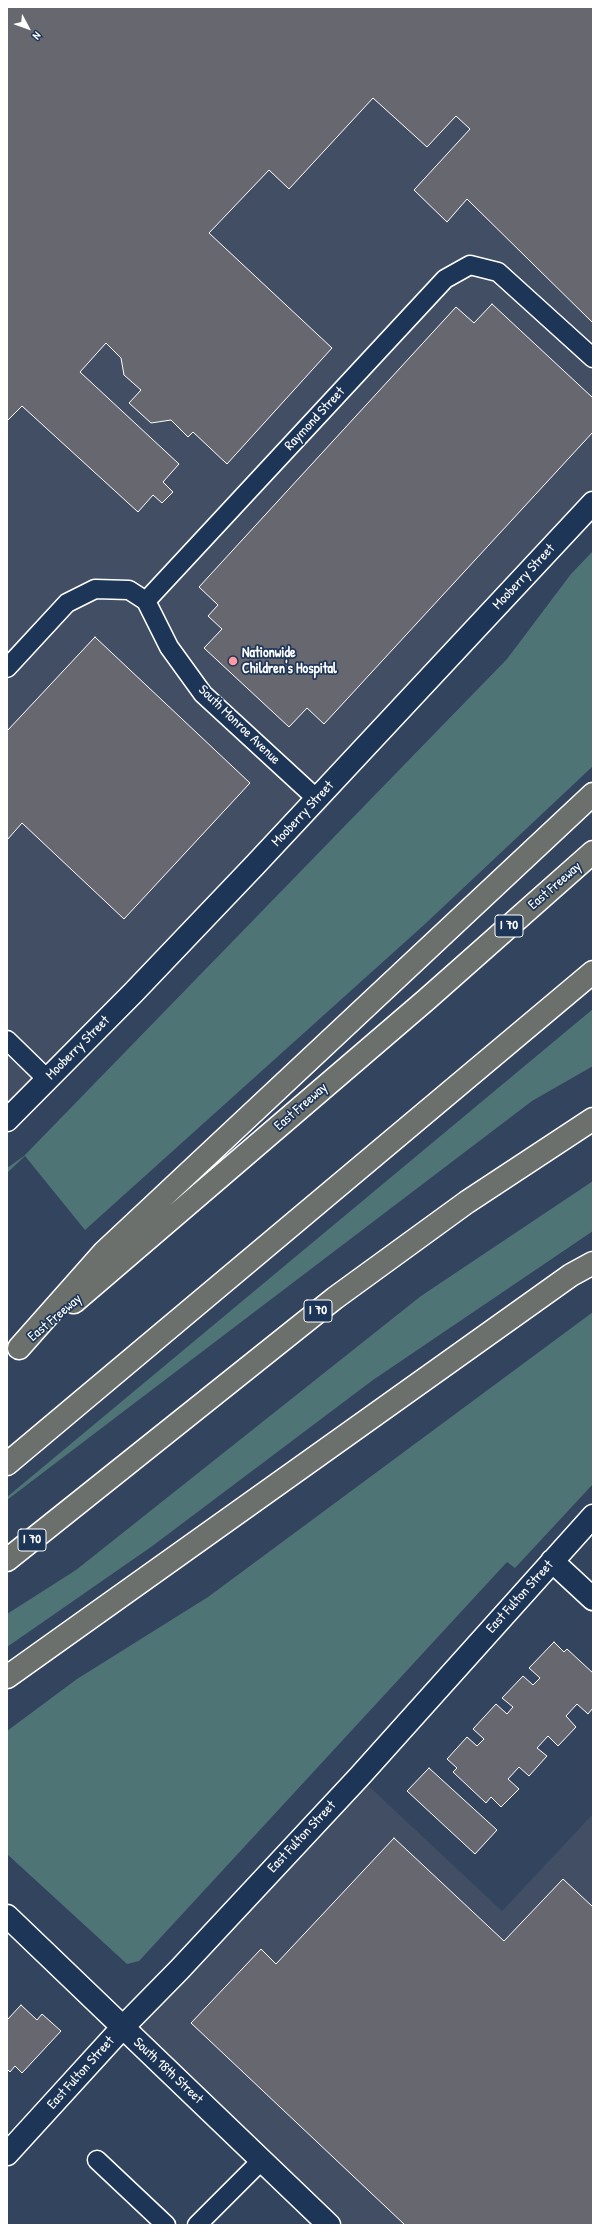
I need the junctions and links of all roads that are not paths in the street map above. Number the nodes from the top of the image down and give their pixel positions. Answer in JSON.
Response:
{"nodes":[{"id":1,"x":593,"y":358,"type":"edge"},
{"id":2,"x":593,"y":503,"type":"edge"},
{"id":3,"x":146,"y":601,"type":"junction"},
{"id":4,"x":7,"y":668,"type":"edge"},
{"id":5,"x":593,"y":794,"type":"edge"},
{"id":6,"x":317,"y":799,"type":"junction"},
{"id":7,"x":593,"y":852,"type":"edge"},
{"id":8,"x":593,"y":972,"type":"edge"},
{"id":9,"x":7,"y":1040,"type":"edge"},
{"id":10,"x":46,"y":1079,"type":"junction"},
{"id":11,"x":593,"y":1119,"type":"edge"},
{"id":12,"x":7,"y":1120,"type":"edge"},
{"id":13,"x":593,"y":1263,"type":"edge"},
{"id":14,"x":13,"y":1353,"type":"edge"},
{"id":15,"x":7,"y":1464,"type":"edge"},
{"id":16,"x":593,"y":1516,"type":"edge"},
{"id":17,"x":7,"y":1560,"type":"edge"},
{"id":18,"x":552,"y":1561,"type":"junction"},
{"id":19,"x":593,"y":1599,"type":"edge"},
{"id":20,"x":7,"y":1677,"type":"edge"},
{"id":21,"x":7,"y":1916,"type":"edge"},
{"id":22,"x":122,"y":2028,"type":"junction"},
{"id":23,"x":7,"y":2154,"type":"edge"},
{"id":24,"x":97,"y":2160,"type":"dead end"},
{"id":25,"x":262,"y":2160,"type":"junction"},
{"id":26,"x":166,"y":2225,"type":"edge"},
{"id":27,"x":198,"y":2225,"type":"edge"},
{"id":28,"x":329,"y":2225,"type":"edge"}],
"edges":[{"from":1,"to":3,"type":"lane","name":"Raymond Street"},
{"from":2,"to":6,"type":"street","name":"Mooberry Street"},
{"from":3,"to":4,"type":"lane"},
{"from":3,"to":6,"type":"lane","name":"South Monroe Avenue"},
{"from":5,"to":14,"type":"highway"},
{"from":6,"to":10,"type":"street","name":"Mooberry Street"},
{"from":7,"to":14,"type":"highway","name":"East Freeway","number":"I 70"},
{"from":8,"to":15,"type":"highway"},
{"from":9,"to":10,"type":"lane"},
{"from":10,"to":12,"type":"street","name":"Mooberry Street"},
{"from":11,"to":17,"type":"highway","number":"I 70"},
{"from":13,"to":20,"type":"highway"},
{"from":16,"to":18,"type":"street","name":"East Fulton Street"},
{"from":18,"to":19,"type":"street"},
{"from":18,"to":22,"type":"street","name":"East Fulton Street"},
{"from":21,"to":22,"type":"street","name":"South 18th Street"},
{"from":22,"to":23,"type":"street","name":"East Fulton Street"},
{"from":22,"to":25,"type":"street","name":"South 18th Street"},
{"from":24,"to":26,"type":"lane"},
{"from":25,"to":27,"type":"lane"},
{"from":25,"to":28,"type":"street","name":"South 18th Street"}]}
